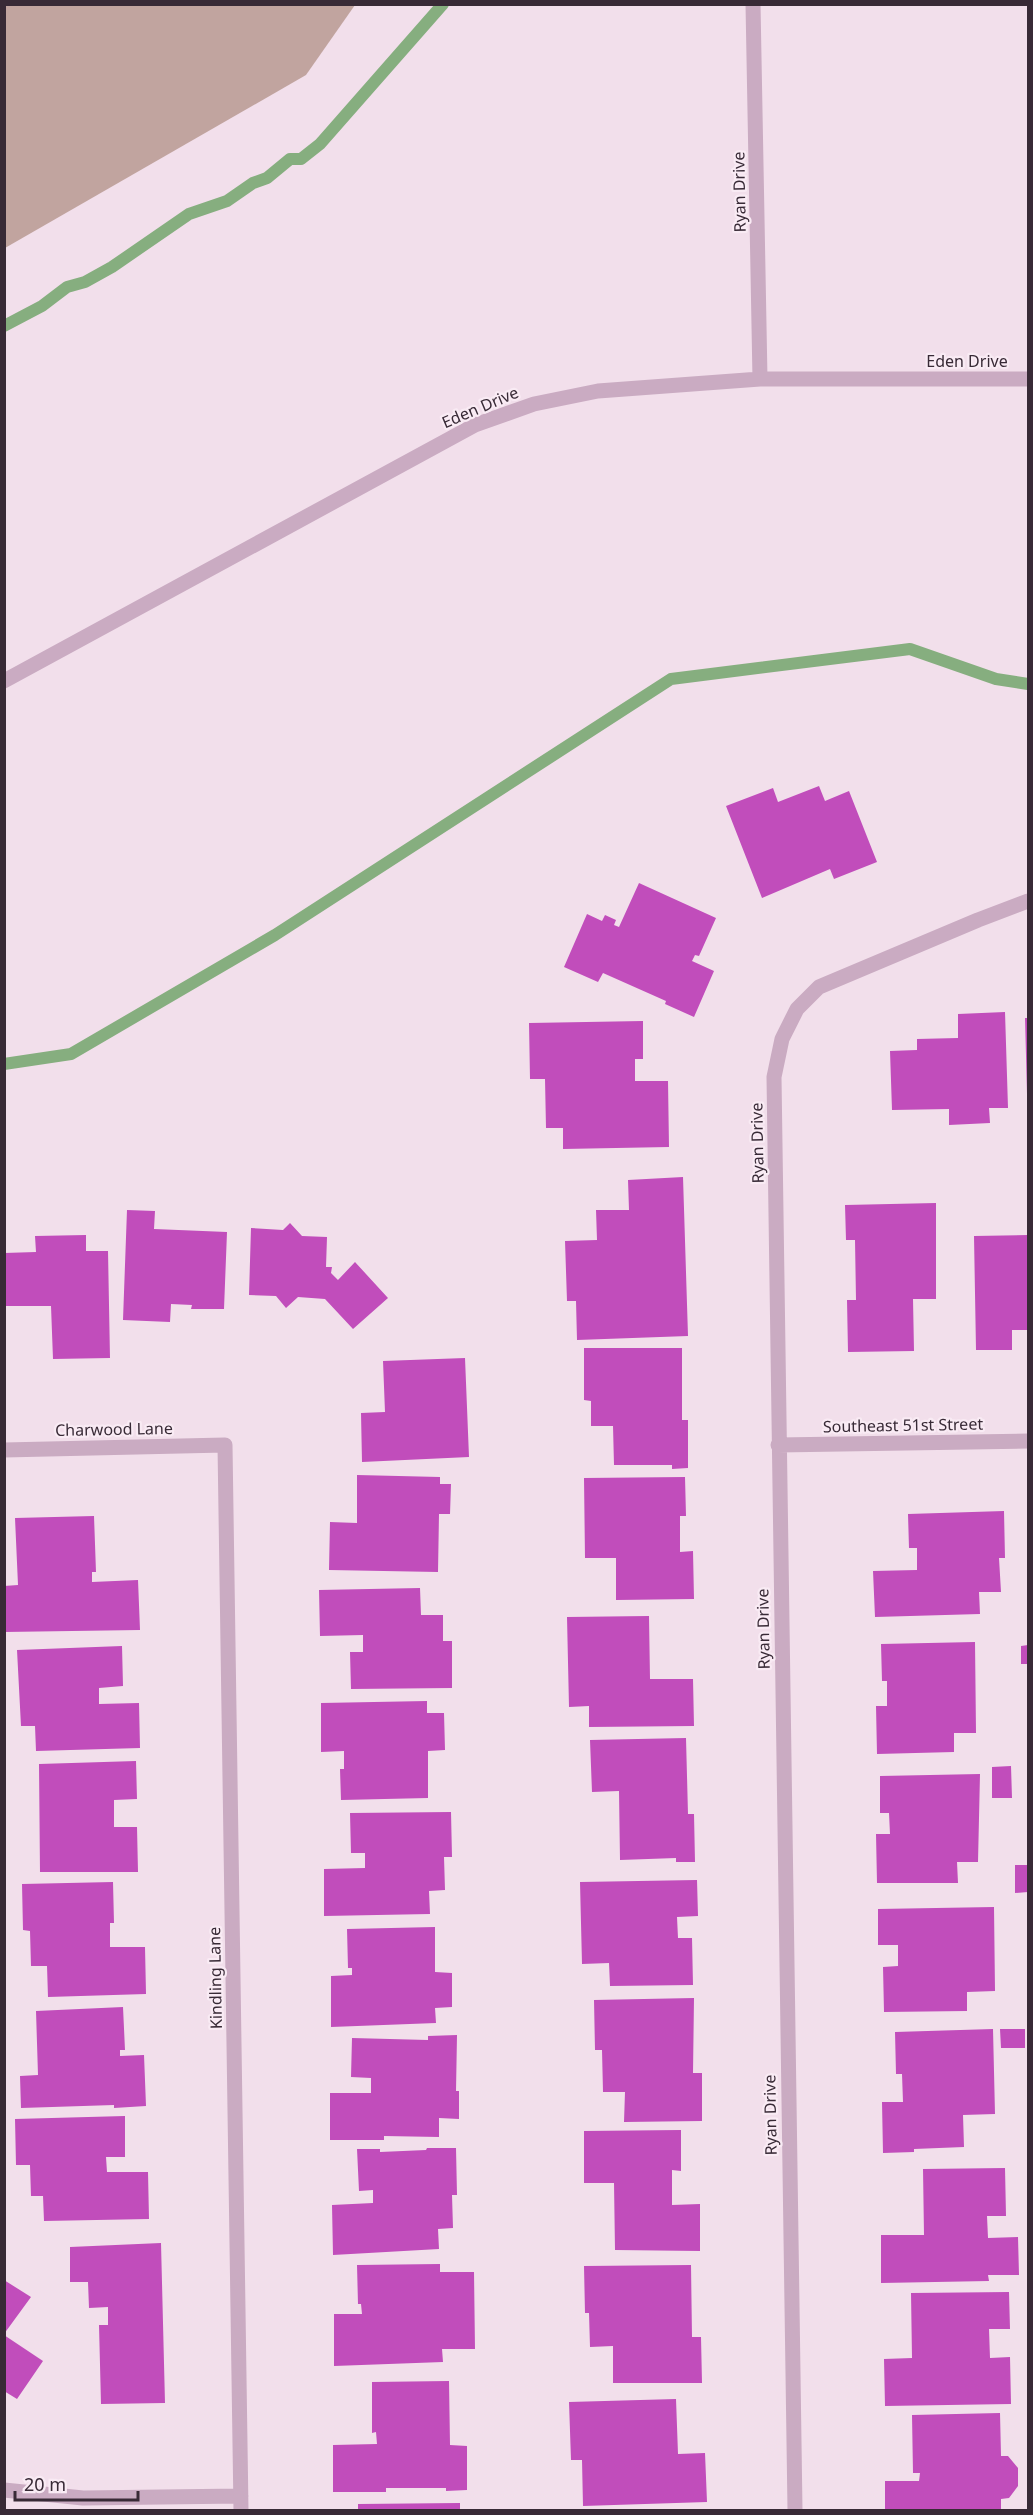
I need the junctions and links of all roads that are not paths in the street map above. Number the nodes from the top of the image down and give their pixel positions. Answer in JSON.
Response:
{"nodes":[{"id":1,"x":753,"y":4,"type":"edge"},
{"id":2,"x":760,"y":379,"type":"junction"},
{"id":3,"x":1029,"y":379,"type":"edge"},
{"id":4,"x":4,"y":681,"type":"edge"},
{"id":5,"x":1029,"y":901,"type":"edge"},
{"id":6,"x":1029,"y":1441,"type":"edge"},
{"id":7,"x":225,"y":1444,"type":"joint"},
{"id":8,"x":778,"y":1445,"type":"junction"},
{"id":9,"x":4,"y":1450,"type":"edge"},
{"id":10,"x":4,"y":2490,"type":"edge"},
{"id":11,"x":241,"y":2503,"type":"edge"},
{"id":12,"x":795,"y":2511,"type":"edge"}],
"edges":[{"from":1,"to":2,"type":"street","name":"Ryan Drive"},
{"from":2,"to":3,"type":"street","name":"Eden Drive"},
{"from":2,"to":4,"type":"street","name":"Eden Drive"},
{"from":5,"to":8,"type":"street","name":"Ryan Drive"},
{"from":6,"to":8,"type":"street","name":"Southeast 51st Street"},
{"from":7,"to":9,"type":"street","name":"Charwood Lane"},
{"from":7,"to":11,"type":"street","name":"Kindling Lane"},
{"from":8,"to":12,"type":"street","name":"Ryan Drive"},
{"from":10,"to":11,"type":"street"}]}
